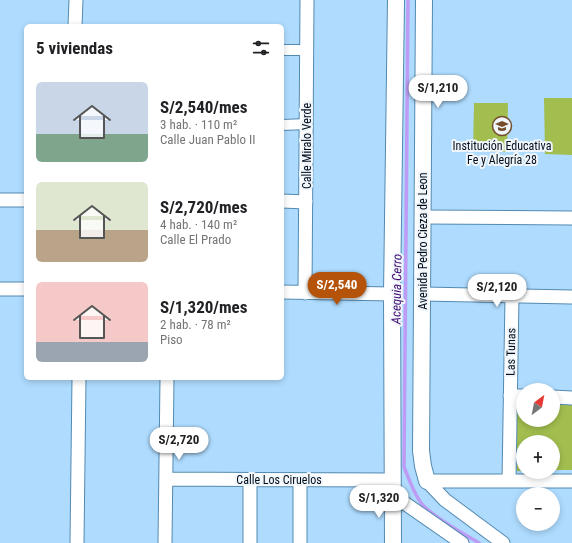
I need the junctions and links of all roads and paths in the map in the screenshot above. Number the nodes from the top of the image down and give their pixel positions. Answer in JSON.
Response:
{"nodes":[{"id":1,"x":76,"y":0,"type":"edge"},
{"id":2,"x":307,"y":0,"type":"edge"},
{"id":3,"x":396,"y":0,"type":"edge"},
{"id":4,"x":424,"y":0,"type":"edge"},
{"id":5,"x":75,"y":24,"type":"edge"},
{"id":6,"x":284,"y":50,"type":"edge"},
{"id":7,"x":307,"y":50,"type":"junction"},
{"id":8,"x":307,"y":124,"type":"junction"},
{"id":9,"x":284,"y":125,"type":"edge"},
{"id":10,"x":0,"y":200,"type":"edge"},
{"id":11,"x":24,"y":200,"type":"edge"},
{"id":12,"x":284,"y":201,"type":"edge"},
{"id":13,"x":306,"y":202,"type":"junction"},
{"id":14,"x":424,"y":217,"type":"junction"},
{"id":15,"x":572,"y":218,"type":"edge"},
{"id":16,"x":0,"y":289,"type":"edge"},
{"id":17,"x":24,"y":289,"type":"edge"},
{"id":18,"x":284,"y":292,"type":"edge"},
{"id":19,"x":305,"y":293,"type":"junction"},
{"id":20,"x":392,"y":294,"type":"junction"},
{"id":21,"x":423,"y":294,"type":"junction"},
{"id":22,"x":512,"y":296,"type":"junction"},
{"id":23,"x":572,"y":297,"type":"edge"},
{"id":24,"x":79,"y":380,"type":"edge"},
{"id":25,"x":168,"y":380,"type":"edge"},
{"id":26,"x":516,"y":383,"type":"edge"},
{"id":27,"x":560,"y":398,"type":"edge"},
{"id":28,"x":572,"y":398,"type":"edge"},
{"id":29,"x":516,"y":407,"type":"edge"},
{"id":30,"x":166,"y":479,"type":"junction"},
{"id":31,"x":250,"y":480,"type":"junction"},
{"id":32,"x":300,"y":480,"type":"junction"},
{"id":33,"x":427,"y":481,"type":"junction"},
{"id":34,"x":509,"y":481,"type":"junction"},
{"id":35,"x":572,"y":482,"type":"edge"},
{"id":36,"x":393,"y":487,"type":"junction"},
{"id":37,"x":77,"y":543,"type":"edge"},
{"id":38,"x":165,"y":543,"type":"edge"},
{"id":39,"x":250,"y":543,"type":"edge"},
{"id":40,"x":300,"y":543,"type":"edge"},
{"id":41,"x":393,"y":543,"type":"edge"},
{"id":42,"x":462,"y":543,"type":"edge"},
{"id":43,"x":503,"y":543,"type":"edge"}],
"edges":[{"from":1,"to":5,"type":"street"},
{"from":2,"to":7,"type":"street","name":"Calle Miralo Verde"},
{"from":3,"to":20,"type":"street"},
{"from":4,"to":14,"type":"street","name":"Avenida Pedro Cieza de Leon"},
{"from":6,"to":7,"type":"street"},
{"from":7,"to":8,"type":"street","name":"Calle Miralo Verde"},
{"from":8,"to":9,"type":"street"},
{"from":8,"to":13,"type":"street","name":"Calle Miralo Verde"},
{"from":10,"to":11,"type":"street"},
{"from":12,"to":13,"type":"street"},
{"from":13,"to":19,"type":"street","name":"Calle Miralo Verde"},
{"from":14,"to":15,"type":"street"},
{"from":14,"to":21,"type":"street","name":"Avenida Pedro Cieza de Leon"},
{"from":16,"to":17,"type":"street"},
{"from":18,"to":19,"type":"street"},
{"from":19,"to":20,"type":"street"},
{"from":20,"to":36,"type":"street"},
{"from":21,"to":22,"type":"street"},
{"from":21,"to":33,"type":"street","name":"Avenida Pedro Cieza de Leon"},
{"from":22,"to":23,"type":"street"},
{"from":22,"to":26,"type":"street","name":"Las Tunas"},
{"from":24,"to":37,"type":"street"},
{"from":25,"to":30,"type":"street"},
{"from":27,"to":28,"type":"street"},
{"from":29,"to":34,"type":"street","name":"Las Tunas"},
{"from":30,"to":31,"type":"street","name":"Calle Los Ciruelos"},
{"from":30,"to":38,"type":"street"},
{"from":31,"to":32,"type":"street","name":"Calle Los Ciruelos"},
{"from":31,"to":39,"type":"street"},
{"from":32,"to":36,"type":"street","name":"Calle Los Ciruelos"},
{"from":32,"to":40,"type":"street"},
{"from":33,"to":34,"type":"street"},
{"from":33,"to":43,"type":"street"},
{"from":34,"to":35,"type":"street"},
{"from":36,"to":41,"type":"street"},
{"from":36,"to":42,"type":"street"}]}
